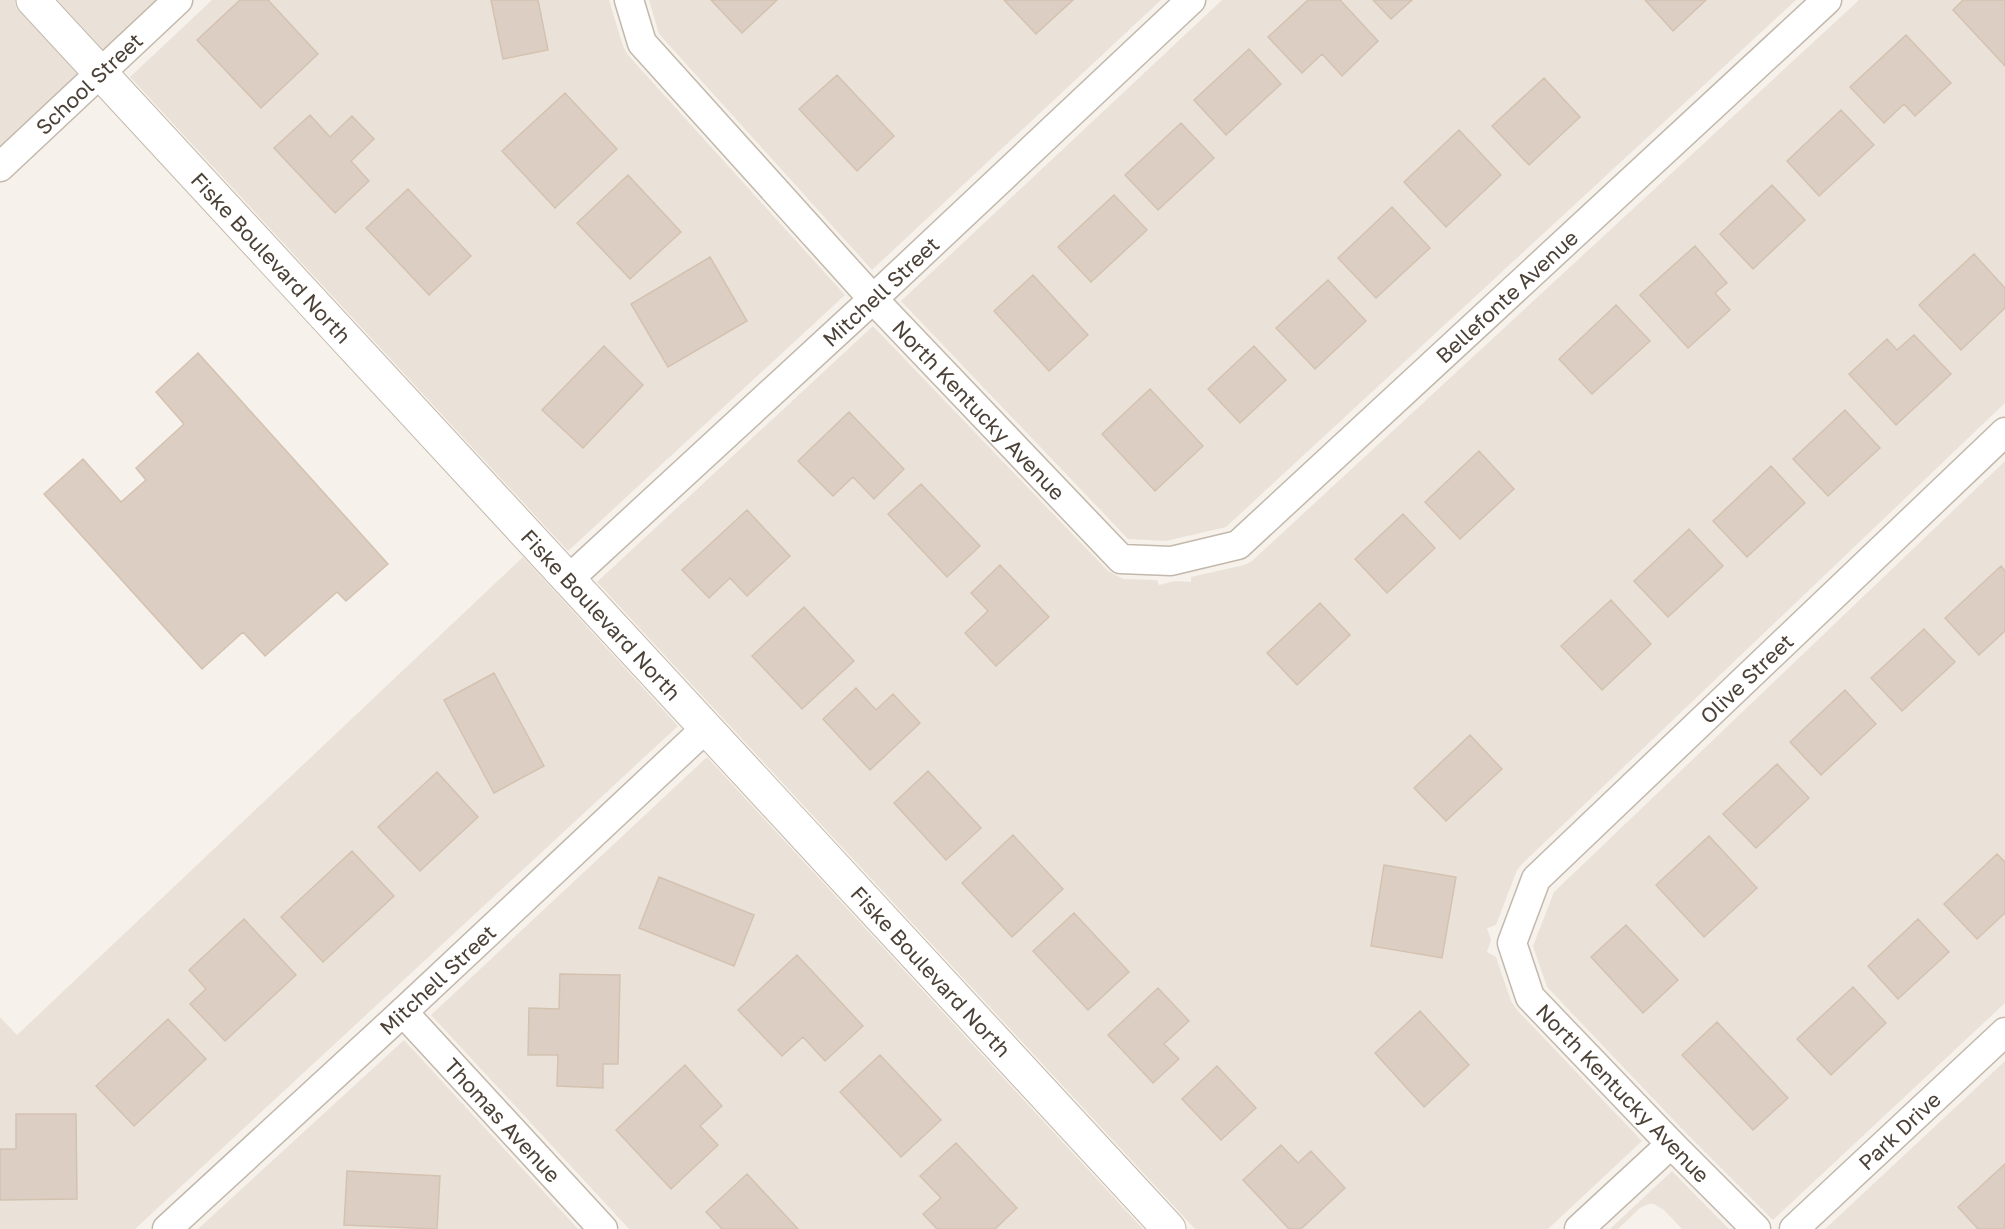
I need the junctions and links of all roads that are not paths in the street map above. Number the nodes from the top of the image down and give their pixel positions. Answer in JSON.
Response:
{"nodes":[{"id":1,"x":33,"y":0,"type":"edge"},
{"id":2,"x":178,"y":0,"type":"edge"},
{"id":3,"x":629,"y":0,"type":"edge"},
{"id":4,"x":1191,"y":0,"type":"edge"},
{"id":5,"x":1827,"y":0,"type":"edge"},
{"id":6,"x":101,"y":73,"type":"junction"},
{"id":7,"x":0,"y":167,"type":"edge"},
{"id":8,"x":873,"y":298,"type":"junction"},
{"id":9,"x":2005,"y":432,"type":"edge"},
{"id":10,"x":1170,"y":561,"type":"joint"},
{"id":11,"x":569,"y":579,"type":"junction"},
{"id":12,"x":706,"y":729,"type":"junction"},
{"id":13,"x":1512,"y":943,"type":"joint"},
{"id":14,"x":403,"y":1012,"type":"junction"},
{"id":15,"x":2005,"y":1032,"type":"edge"},
{"id":16,"x":1671,"y":1144,"type":"junction"},
{"id":17,"x":167,"y":1229,"type":"edge"},
{"id":18,"x":603,"y":1229,"type":"edge"},
{"id":19,"x":1169,"y":1229,"type":"edge"},
{"id":20,"x":1579,"y":1229,"type":"edge"},
{"id":21,"x":1756,"y":1229,"type":"edge"},
{"id":22,"x":1794,"y":1229,"type":"edge"}],
"edges":[{"from":1,"to":6,"type":"street","name":"Fiske Boulevard North"},
{"from":2,"to":6,"type":"street","name":"School Street"},
{"from":3,"to":8,"type":"street","name":"North Kentucky Avenue"},
{"from":4,"to":8,"type":"street","name":"Mitchell Street"},
{"from":5,"to":10,"type":"street","name":"Bellefonte Avenue"},
{"from":6,"to":7,"type":"street","name":"School Street"},
{"from":6,"to":11,"type":"street","name":"Fiske Boulevard North"},
{"from":8,"to":10,"type":"street","name":"North Kentucky Avenue"},
{"from":8,"to":11,"type":"street","name":"Mitchell Street"},
{"from":9,"to":13,"type":"street","name":"Olive Street"},
{"from":11,"to":12,"type":"street","name":"Fiske Boulevard North"},
{"from":12,"to":14,"type":"street","name":"Mitchell Street"},
{"from":12,"to":19,"type":"street","name":"Fiske Boulevard North"},
{"from":13,"to":16,"type":"street","name":"North Kentucky Avenue"},
{"from":14,"to":17,"type":"street","name":"Mitchell Street"},
{"from":14,"to":18,"type":"street","name":"Thomas Avenue"},
{"from":15,"to":22,"type":"street","name":"Park Drive"},
{"from":16,"to":20,"type":"street"},
{"from":16,"to":21,"type":"street","name":"North Kentucky Avenue"}]}
